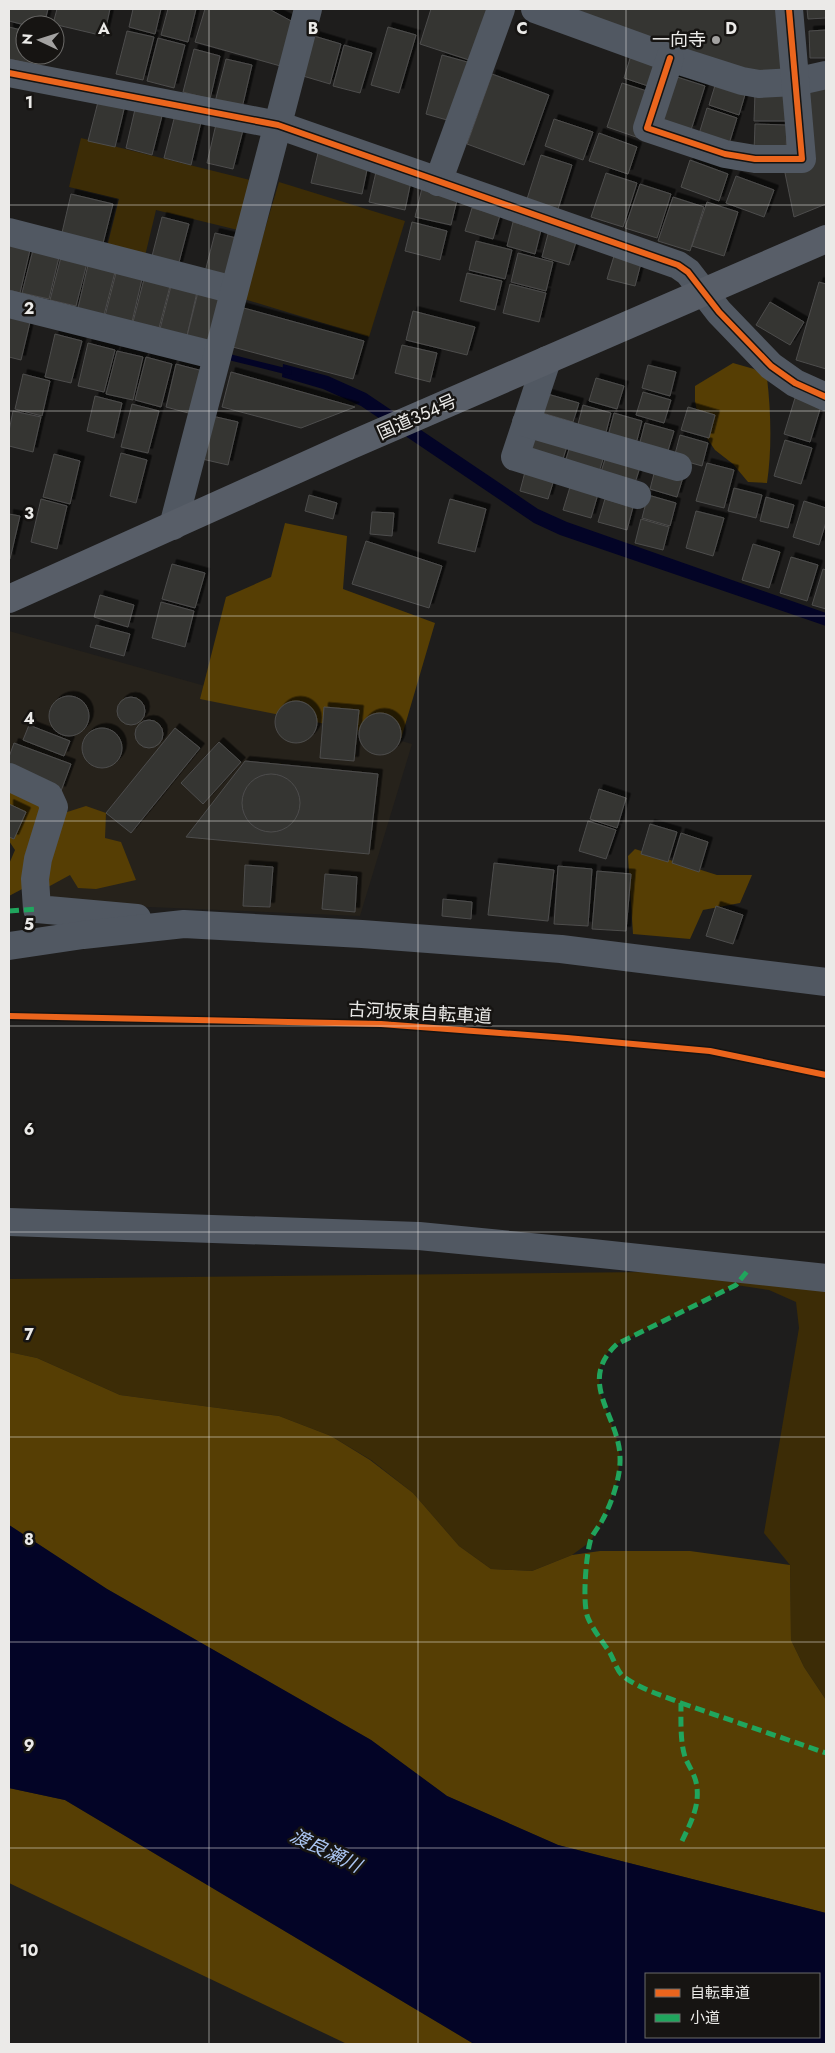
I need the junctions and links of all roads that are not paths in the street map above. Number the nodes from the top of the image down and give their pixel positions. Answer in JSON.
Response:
{"nodes":[{"id":1,"x":308,"y":9,"type":"edge"},
{"id":2,"x":501,"y":9,"type":"edge"},
{"id":3,"x":535,"y":9,"type":"edge"},
{"id":4,"x":789,"y":9,"type":"edge"},
{"id":5,"x":670,"y":58,"type":"junction"},
{"id":6,"x":9,"y":73,"type":"edge"},
{"id":7,"x":826,"y":75,"type":"edge"},
{"id":8,"x":795,"y":82,"type":"junction"},
{"id":9,"x":278,"y":125,"type":"junction"},
{"id":10,"x":438,"y":182,"type":"junction"},
{"id":11,"x":9,"y":232,"type":"edge"},
{"id":12,"x":826,"y":239,"type":"edge"},
{"id":13,"x":234,"y":290,"type":"junction"},
{"id":14,"x":703,"y":292,"type":"junction"},
{"id":15,"x":9,"y":304,"type":"edge"},
{"id":16,"x":217,"y":356,"type":"junction"},
{"id":17,"x":547,"y":360,"type":"junction"},
{"id":18,"x":826,"y":397,"type":"edge"},
{"id":19,"x":526,"y":423,"type":"junction"},
{"id":20,"x":678,"y":466,"type":"dead end"},
{"id":21,"x":636,"y":495,"type":"dead end"},
{"id":22,"x":173,"y":526,"type":"junction"},
{"id":23,"x":9,"y":599,"type":"edge"},
{"id":24,"x":9,"y":777,"type":"edge"},
{"id":25,"x":184,"y":924,"type":"junction"},
{"id":26,"x":9,"y":946,"type":"edge"},
{"id":27,"x":824,"y":980,"type":"edge"},
{"id":28,"x":9,"y":1222,"type":"edge"},
{"id":29,"x":826,"y":1278,"type":"edge"}],
"edges":[{"from":1,"to":9,"type":"street"},
{"from":2,"to":10,"type":"street"},
{"from":3,"to":5,"type":"street"},
{"from":4,"to":8,"type":"street"},
{"from":5,"to":8,"type":"street"},
{"from":5,"to":8,"type":"street"},
{"from":6,"to":9,"type":"street"},
{"from":7,"to":8,"type":"street"},
{"from":9,"to":10,"type":"street"},
{"from":9,"to":13,"type":"street"},
{"from":10,"to":14,"type":"street"},
{"from":11,"to":13,"type":"street"},
{"from":12,"to":14,"type":"highway","name":"国道354号"},
{"from":13,"to":16,"type":"street"},
{"from":14,"to":17,"type":"highway","name":"国道354号"},
{"from":14,"to":18,"type":"street"},
{"from":15,"to":16,"type":"street"},
{"from":16,"to":22,"type":"street"},
{"from":17,"to":19,"type":"street"},
{"from":17,"to":22,"type":"highway","name":"国道354号"},
{"from":19,"to":20,"type":"street"},
{"from":19,"to":21,"type":"street"},
{"from":22,"to":23,"type":"highway","name":"国道354号"},
{"from":24,"to":25,"type":"street"},
{"from":25,"to":26,"type":"street"},
{"from":25,"to":27,"type":"street"},
{"from":28,"to":29,"type":"street"}]}
